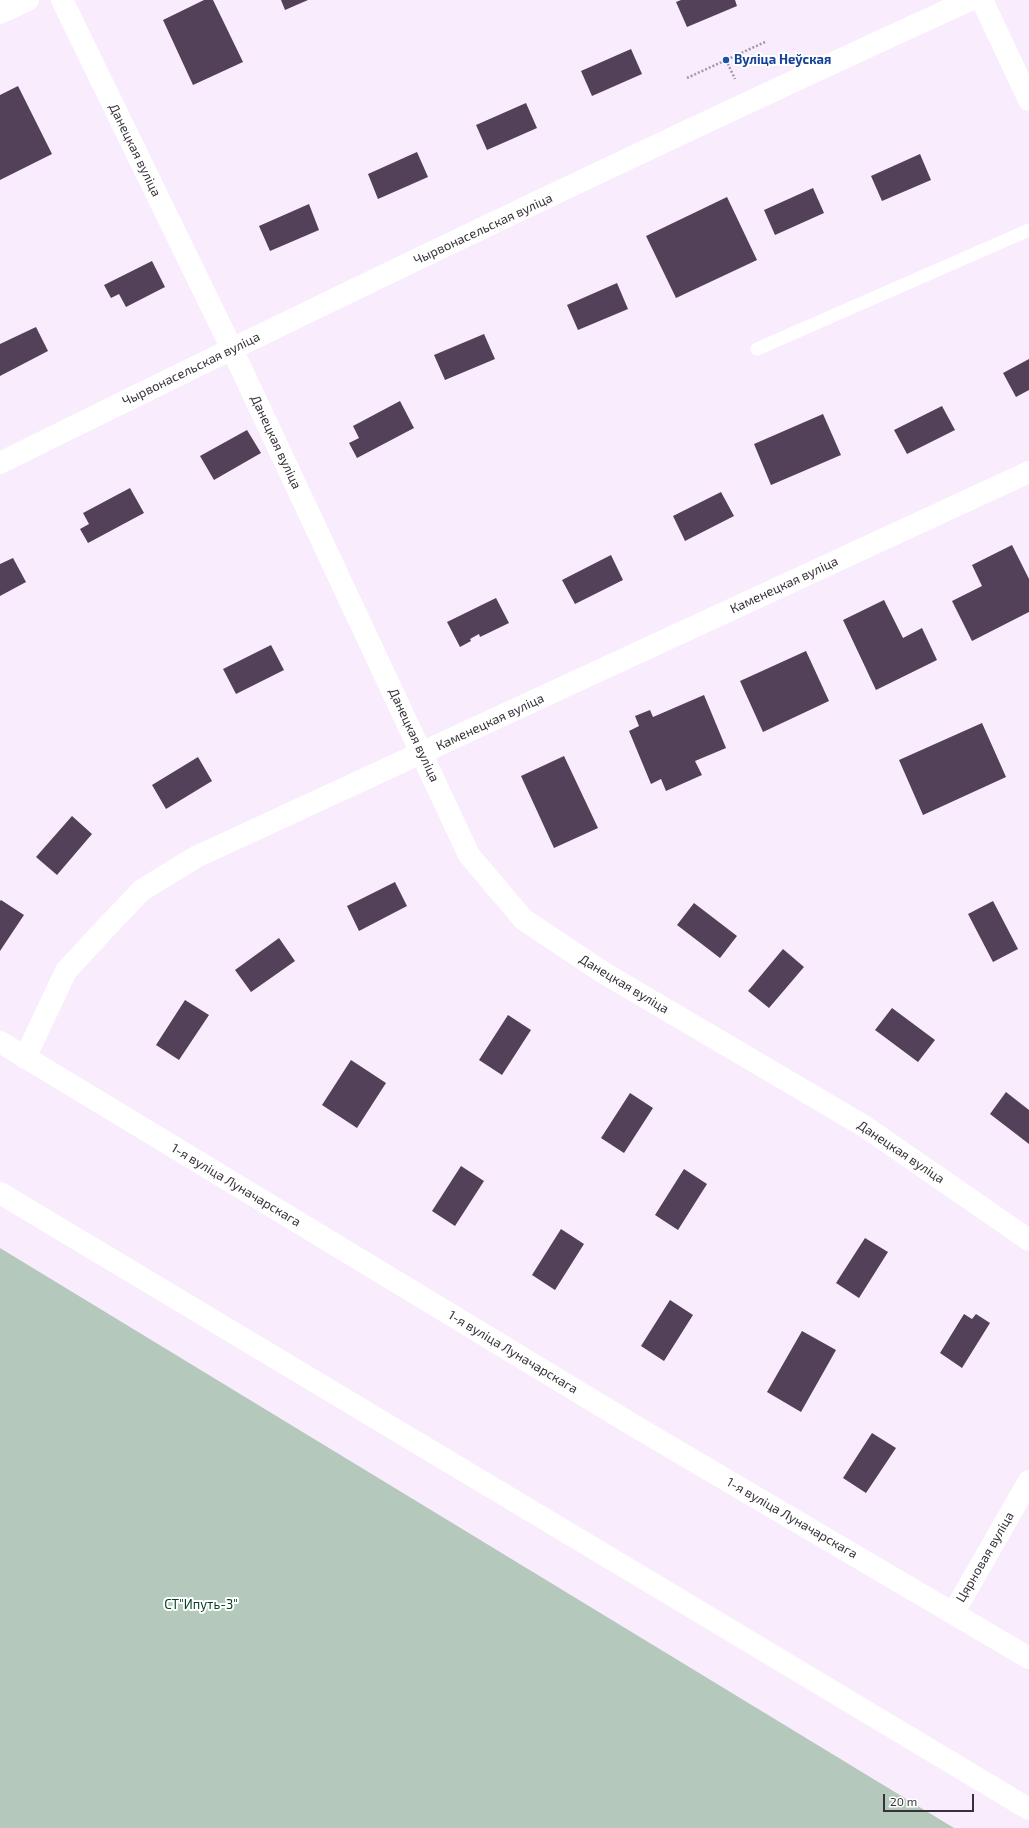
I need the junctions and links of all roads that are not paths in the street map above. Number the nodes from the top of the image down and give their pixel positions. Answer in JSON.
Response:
{"nodes":[{"id":1,"x":28,"y":0,"type":"edge"},
{"id":2,"x":62,"y":0,"type":"edge"},
{"id":3,"x":970,"y":0,"type":"edge"},
{"id":4,"x":982,"y":0,"type":"edge"},
{"id":5,"x":0,"y":13,"type":"edge"},
{"id":6,"x":1029,"y":100,"type":"edge"},
{"id":7,"x":1029,"y":230,"type":"edge"},
{"id":8,"x":232,"y":349,"type":"junction"},
{"id":9,"x":757,"y":349,"type":"dead end"},
{"id":10,"x":0,"y":463,"type":"edge"},
{"id":11,"x":1029,"y":472,"type":"edge"},
{"id":12,"x":422,"y":753,"type":"junction"},
{"id":13,"x":0,"y":1042,"type":"edge"},
{"id":14,"x":25,"y":1058,"type":"junction"},
{"id":15,"x":0,"y":1193,"type":"edge"},
{"id":16,"x":1029,"y":1240,"type":"edge"},
{"id":17,"x":1029,"y":1481,"type":"edge"},
{"id":18,"x":954,"y":1612,"type":"junction"},
{"id":19,"x":1029,"y":1658,"type":"edge"},
{"id":20,"x":1029,"y":1809,"type":"edge"}],
"edges":[{"from":1,"to":5,"type":"street"},
{"from":2,"to":8,"type":"street","name":"Данецкая вуліца"},
{"from":3,"to":8,"type":"street","name":"Чырвонасельская вуліца"},
{"from":4,"to":6,"type":"street"},
{"from":7,"to":9,"type":"lane"},
{"from":8,"to":10,"type":"street","name":"Чырвонасельская вуліца"},
{"from":8,"to":12,"type":"street","name":"Данецкая вуліца"},
{"from":11,"to":12,"type":"street","name":"Каменецкая вуліца"},
{"from":12,"to":14,"type":"street","name":"Каменецкая вуліца"},
{"from":12,"to":16,"type":"street","name":"Данецкая вуліца"},
{"from":13,"to":14,"type":"street","name":"1-я вуліца Луначарскага"},
{"from":14,"to":18,"type":"street","name":"1-я вуліца Луначарскага"},
{"from":15,"to":20,"type":"street"},
{"from":17,"to":18,"type":"street","name":"Цярновая вуліца"},
{"from":18,"to":19,"type":"street","name":"1-я вуліца Луначарскага"}]}
